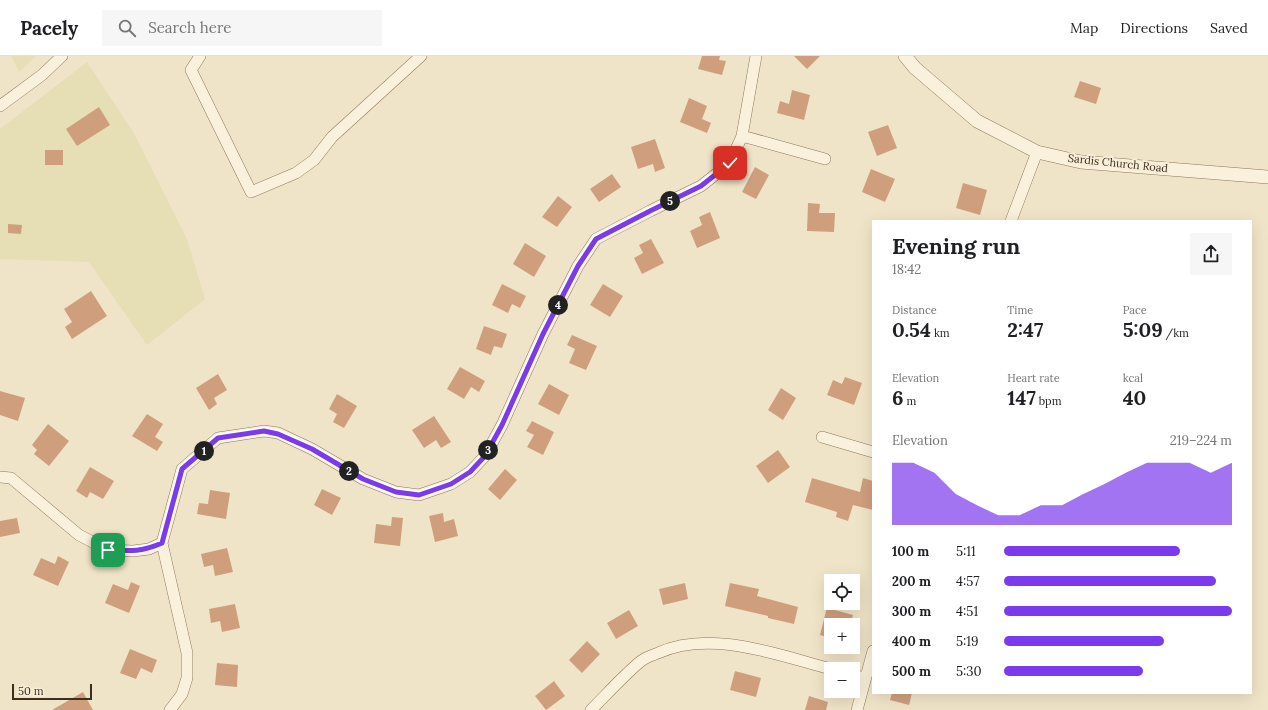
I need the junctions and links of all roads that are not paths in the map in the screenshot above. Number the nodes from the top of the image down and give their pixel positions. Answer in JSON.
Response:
{"nodes":[{"id":1,"x":62,"y":56,"type":"edge"},
{"id":2,"x":200,"y":56,"type":"edge"},
{"id":3,"x":421,"y":56,"type":"edge"},
{"id":4,"x":756,"y":56,"type":"edge"},
{"id":5,"x":905,"y":56,"type":"edge"},
{"id":6,"x":0,"y":106,"type":"edge"},
{"id":7,"x":742,"y":136,"type":"junction"},
{"id":8,"x":1038,"y":152,"type":"junction"},
{"id":9,"x":825,"y":159,"type":"dead end"},
{"id":10,"x":1268,"y":177,"type":"edge"},
{"id":11,"x":1011,"y":220,"type":"edge"},
{"id":12,"x":822,"y":437,"type":"dead end"},
{"id":13,"x":872,"y":452,"type":"edge"},
{"id":14,"x":0,"y":477,"type":"edge"},
{"id":15,"x":162,"y":543,"type":"junction"},
{"id":16,"x":872,"y":654,"type":"edge"},
{"id":17,"x":824,"y":667,"type":"edge"},
{"id":18,"x":860,"y":677,"type":"edge"},
{"id":19,"x":865,"y":678,"type":"junction"},
{"id":20,"x":170,"y":710,"type":"edge"},
{"id":21,"x":591,"y":710,"type":"edge"},
{"id":22,"x":857,"y":710,"type":"edge"}],
"edges":[{"from":1,"to":6,"type":"street"},
{"from":2,"to":3,"type":"street"},
{"from":4,"to":7,"type":"street"},
{"from":5,"to":8,"type":"street","name":"Sardis Church Road"},
{"from":7,"to":9,"type":"street"},
{"from":7,"to":15,"type":"street"},
{"from":8,"to":10,"type":"street","name":"Sardis Church Road"},
{"from":8,"to":11,"type":"street"},
{"from":12,"to":13,"type":"street"},
{"from":14,"to":15,"type":"street"},
{"from":15,"to":20,"type":"street"},
{"from":16,"to":19,"type":"street"},
{"from":17,"to":21,"type":"street"},
{"from":18,"to":19,"type":"street"},
{"from":19,"to":22,"type":"street"}]}
